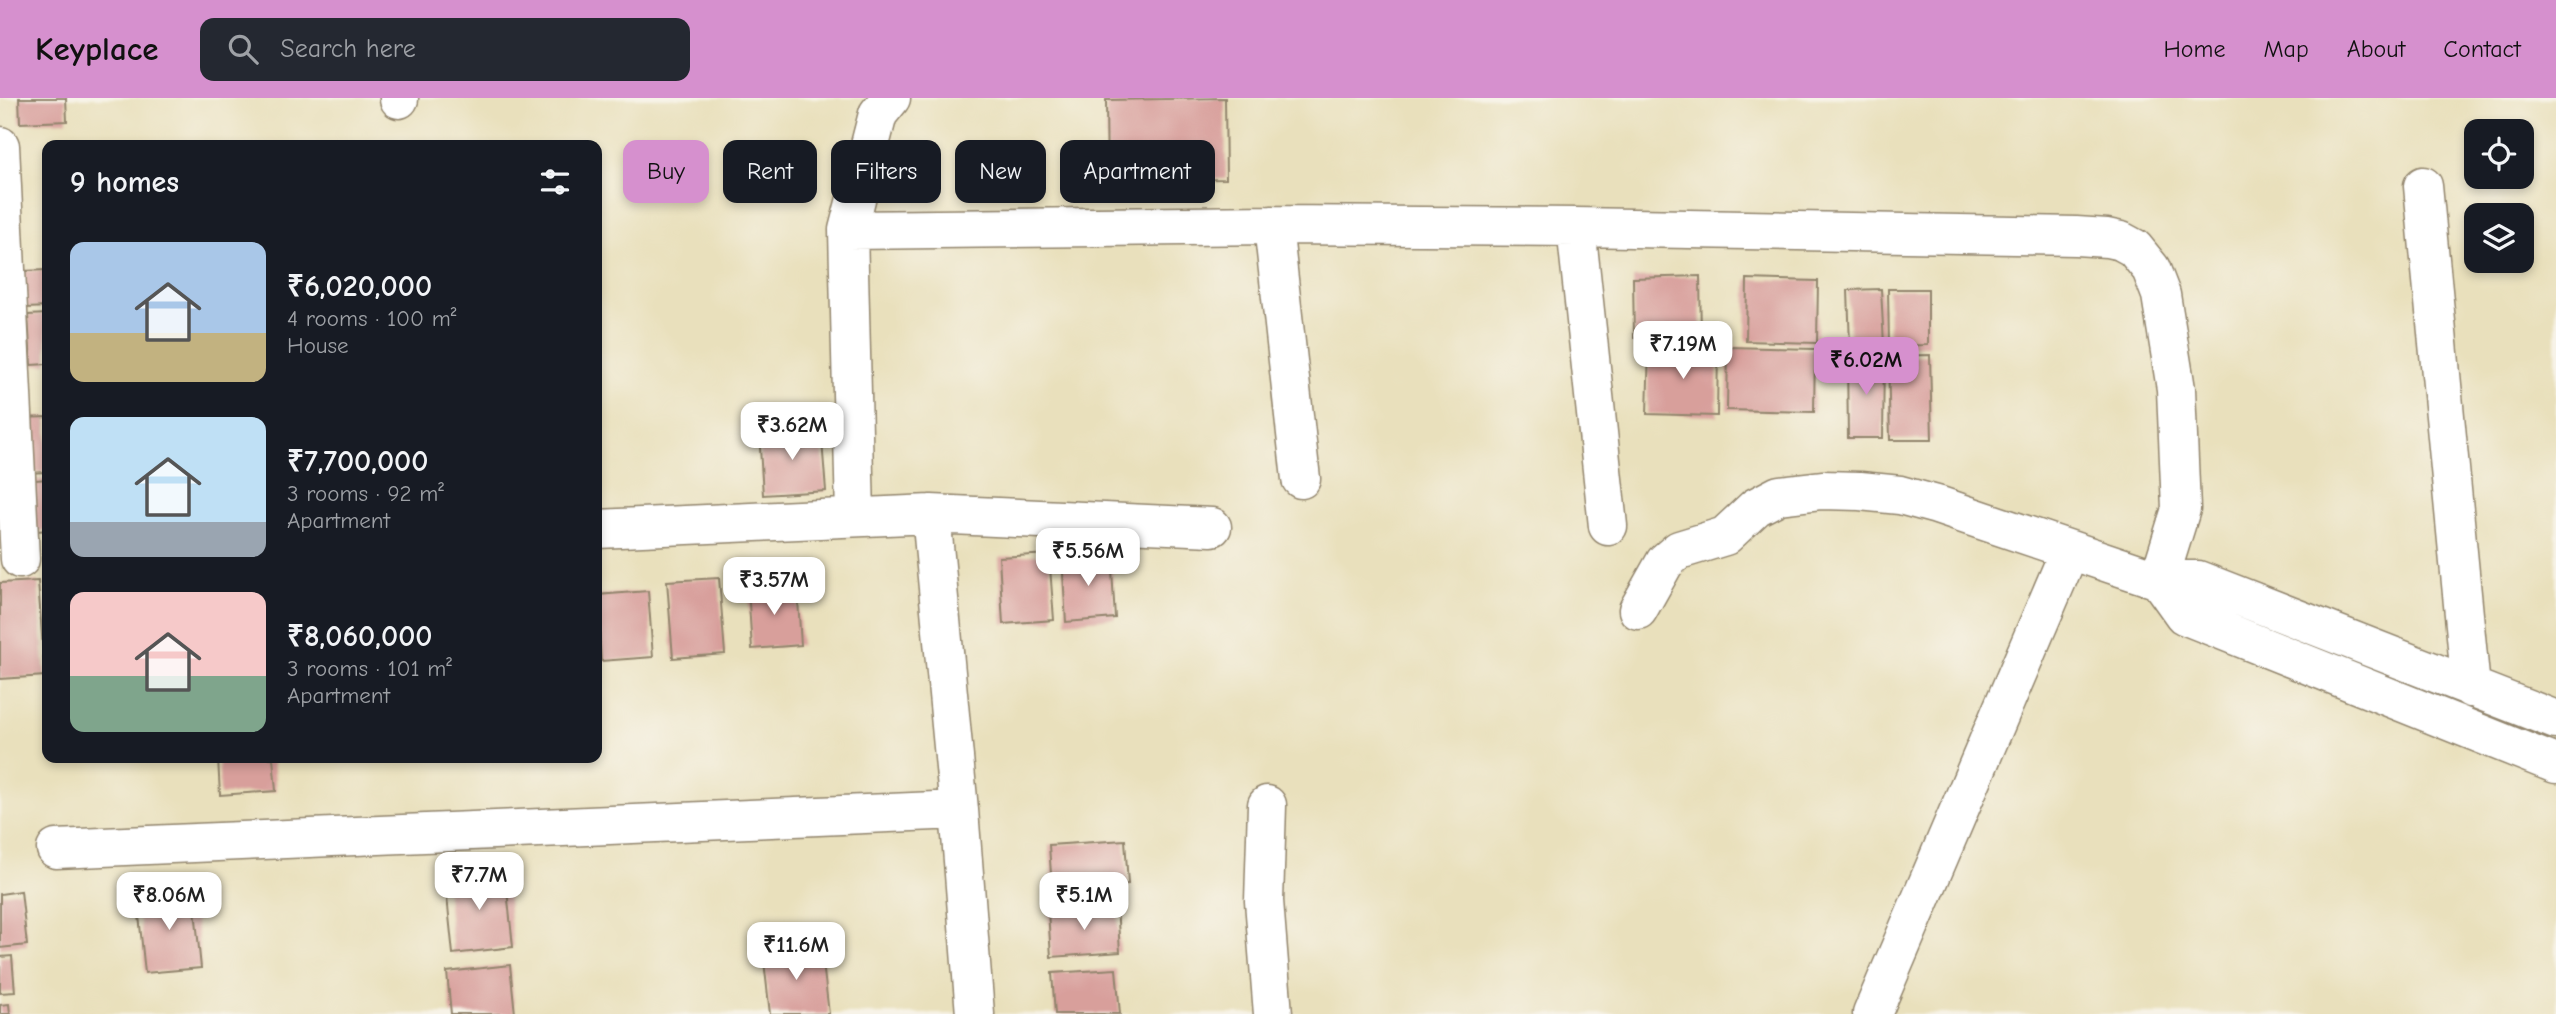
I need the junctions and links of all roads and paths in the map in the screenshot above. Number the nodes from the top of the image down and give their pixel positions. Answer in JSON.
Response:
{"nodes":[{"id":1,"x":891,"y":98,"type":"edge"},
{"id":2,"x":0,"y":146,"type":"edge"},
{"id":3,"x":2423,"y":186,"type":"dead end"},
{"id":4,"x":1273,"y":225,"type":"junction"},
{"id":5,"x":1576,"y":227,"type":"junction"},
{"id":6,"x":848,"y":230,"type":"junction"},
{"id":7,"x":3,"y":268,"type":"edge"},
{"id":8,"x":1301,"y":479,"type":"dead end"},
{"id":9,"x":931,"y":514,"type":"junction"},
{"id":10,"x":855,"y":516,"type":"junction"},
{"id":11,"x":1608,"y":526,"type":"dead end"},
{"id":12,"x":1212,"y":527,"type":"dead end"},
{"id":13,"x":602,"y":529,"type":"edge"},
{"id":14,"x":2070,"y":550,"type":"junction"},
{"id":15,"x":22,"y":559,"type":"edge"},
{"id":16,"x":2159,"y":580,"type":"junction"},
{"id":17,"x":1638,"y":610,"type":"dead end"},
{"id":18,"x":2472,"y":688,"type":"junction"},
{"id":19,"x":2556,"y":720,"type":"edge"},
{"id":20,"x":2556,"y":764,"type":"edge"},
{"id":21,"x":1266,"y":805,"type":"dead end"},
{"id":22,"x":959,"y":810,"type":"junction"},
{"id":23,"x":56,"y":849,"type":"dead end"},
{"id":24,"x":975,"y":1014,"type":"edge"},
{"id":25,"x":1273,"y":1014,"type":"edge"},
{"id":26,"x":1872,"y":1014,"type":"edge"}],
"edges":[{"from":1,"to":6,"type":"street"},
{"from":2,"to":7,"type":"street"},
{"from":3,"to":18,"type":"street"},
{"from":4,"to":5,"type":"street"},
{"from":4,"to":6,"type":"street"},
{"from":4,"to":8,"type":"street"},
{"from":5,"to":11,"type":"street"},
{"from":5,"to":16,"type":"street"},
{"from":6,"to":10,"type":"street"},
{"from":7,"to":15,"type":"street"},
{"from":9,"to":10,"type":"street"},
{"from":9,"to":12,"type":"street"},
{"from":9,"to":22,"type":"street"},
{"from":10,"to":13,"type":"street"},
{"from":14,"to":16,"type":"street"},
{"from":14,"to":17,"type":"street"},
{"from":14,"to":26,"type":"street"},
{"from":16,"to":18,"type":"street"},
{"from":16,"to":20,"type":"street"},
{"from":18,"to":19,"type":"street"},
{"from":21,"to":25,"type":"street"},
{"from":22,"to":23,"type":"street"},
{"from":22,"to":24,"type":"street"}]}
